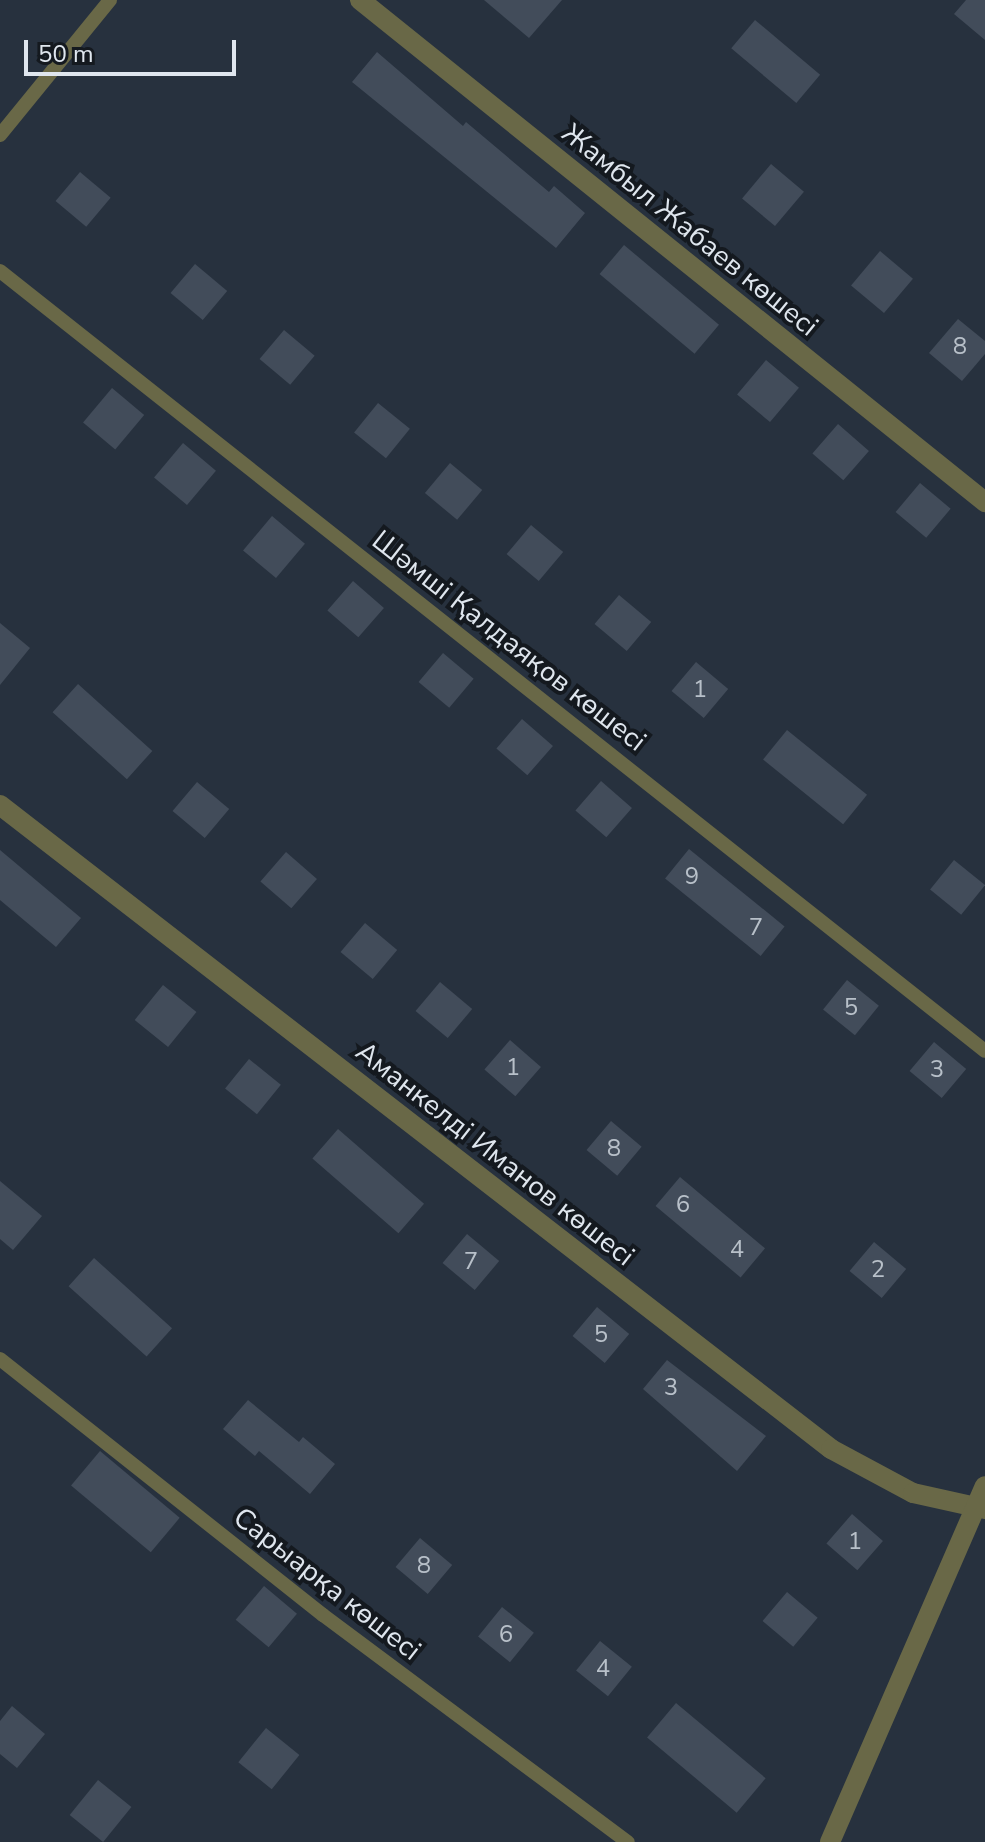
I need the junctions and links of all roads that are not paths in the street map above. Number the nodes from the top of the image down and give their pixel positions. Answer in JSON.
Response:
{"nodes":[{"id":1,"x":110,"y":0,"type":"edge"},
{"id":2,"x":360,"y":0,"type":"edge"},
{"id":3,"x":0,"y":135,"type":"edge"},
{"id":4,"x":0,"y":271,"type":"edge"},
{"id":5,"x":985,"y":502,"type":"edge"},
{"id":6,"x":0,"y":805,"type":"edge"},
{"id":7,"x":985,"y":1051,"type":"edge"},
{"id":8,"x":0,"y":1359,"type":"edge"},
{"id":9,"x":985,"y":1486,"type":"edge"},
{"id":10,"x":981,"y":1508,"type":"edge"},
{"id":11,"x":628,"y":1842,"type":"edge"},
{"id":12,"x":830,"y":1842,"type":"edge"}],
"edges":[{"from":1,"to":3,"type":"lane"},
{"from":2,"to":5,"type":"street","name":"Жамбыл Жабаев көшесі"},
{"from":4,"to":7,"type":"lane","name":"Шәмші Қалдаяқов көшесі"},
{"from":6,"to":10,"type":"street","name":"Аманкелді Иманов көшесі"},
{"from":8,"to":11,"type":"lane","name":"Сарыарқа көшесі"},
{"from":9,"to":10,"type":"street"},
{"from":10,"to":12,"type":"street"}]}
